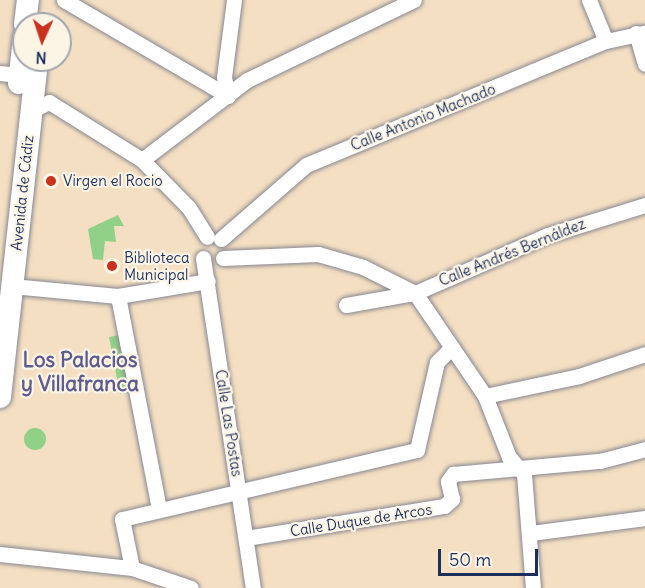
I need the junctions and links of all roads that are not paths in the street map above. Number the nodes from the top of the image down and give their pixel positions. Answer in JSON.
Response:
{"nodes":[{"id":1,"x":64,"y":0,"type":"edge"},
{"id":2,"x":234,"y":0,"type":"edge"},
{"id":3,"x":414,"y":0,"type":"edge"},
{"id":4,"x":589,"y":0,"type":"edge"},
{"id":5,"x":641,"y":33,"type":"edge"},
{"id":6,"x":606,"y":41,"type":"junction"},
{"id":7,"x":645,"y":64,"type":"edge"},
{"id":8,"x":19,"y":72,"type":"edge"},
{"id":9,"x":20,"y":72,"type":"edge"},
{"id":10,"x":228,"y":96,"type":"junction"},
{"id":11,"x":32,"y":110,"type":"junction"},
{"id":12,"x":142,"y":160,"type":"junction"},
{"id":13,"x":645,"y":205,"type":"edge"},
{"id":14,"x":214,"y":238,"type":"junction"},
{"id":15,"x":0,"y":254,"type":"edge"},
{"id":16,"x":203,"y":258,"type":"junction"},
{"id":17,"x":223,"y":258,"type":"junction"},
{"id":18,"x":208,"y":281,"type":"junction"},
{"id":19,"x":12,"y":286,"type":"junction"},
{"id":20,"x":415,"y":293,"type":"junction"},
{"id":21,"x":118,"y":296,"type":"junction"},
{"id":22,"x":345,"y":305,"type":"dead end"},
{"id":23,"x":449,"y":350,"type":"junction"},
{"id":24,"x":645,"y":354,"type":"edge"},
{"id":25,"x":485,"y":396,"type":"junction"},
{"id":26,"x":0,"y":397,"type":"edge"},
{"id":27,"x":645,"y":449,"type":"edge"},
{"id":28,"x":518,"y":467,"type":"junction"},
{"id":29,"x":239,"y":488,"type":"junction"},
{"id":30,"x":159,"y":508,"type":"junction"},
{"id":31,"x":645,"y":518,"type":"edge"},
{"id":32,"x":531,"y":533,"type":"junction"},
{"id":33,"x":246,"y":538,"type":"junction"},
{"id":34,"x":0,"y":554,"type":"edge"},
{"id":35,"x":132,"y":568,"type":"junction"},
{"id":36,"x":191,"y":588,"type":"edge"},
{"id":37,"x":253,"y":588,"type":"edge"},
{"id":38,"x":533,"y":588,"type":"edge"}],
"edges":[{"from":1,"to":10,"type":"street"},
{"from":2,"to":10,"type":"street"},
{"from":3,"to":10,"type":"street"},
{"from":4,"to":6,"type":"street"},
{"from":5,"to":6,"type":"street","name":"Calle Antonio Machado"},
{"from":5,"to":7,"type":"street"},
{"from":6,"to":14,"type":"street","name":"Calle Antonio Machado"},
{"from":8,"to":15,"type":"main road","name":"Avenida de Cádiz"},
{"from":9,"to":11,"type":"main road","name":"Avenida de Cádiz"},
{"from":10,"to":12,"type":"street"},
{"from":11,"to":12,"type":"street"},
{"from":11,"to":19,"type":"main road","name":"Avenida de Cádiz"},
{"from":12,"to":14,"type":"street"},
{"from":13,"to":20,"type":"street","name":"Calle Andrés Bernáldez"},
{"from":14,"to":16,"type":"street"},
{"from":14,"to":17,"type":"street"},
{"from":16,"to":17,"type":"street"},
{"from":16,"to":18,"type":"street","name":"Calle Las Postas"},
{"from":17,"to":20,"type":"street"},
{"from":18,"to":21,"type":"street"},
{"from":18,"to":29,"type":"street","name":"Calle Las Postas"},
{"from":19,"to":21,"type":"street"},
{"from":19,"to":26,"type":"main road","name":"Avenida de Cádiz"},
{"from":20,"to":22,"type":"street","name":"Calle Andrés Bernáldez"},
{"from":20,"to":23,"type":"street"},
{"from":21,"to":30,"type":"street"},
{"from":23,"to":25,"type":"street"},
{"from":23,"to":29,"type":"street"},
{"from":24,"to":25,"type":"street"},
{"from":25,"to":28,"type":"street"},
{"from":27,"to":28,"type":"street"},
{"from":28,"to":32,"type":"street"},
{"from":28,"to":33,"type":"street","name":"Calle Duque de Arcos"},
{"from":29,"to":30,"type":"street"},
{"from":29,"to":33,"type":"street","name":"Calle Las Postas"},
{"from":30,"to":35,"type":"street"},
{"from":31,"to":32,"type":"street"},
{"from":32,"to":38,"type":"street"},
{"from":33,"to":37,"type":"street","name":"Calle Las Postas"},
{"from":34,"to":35,"type":"street"},
{"from":35,"to":36,"type":"street"}]}
